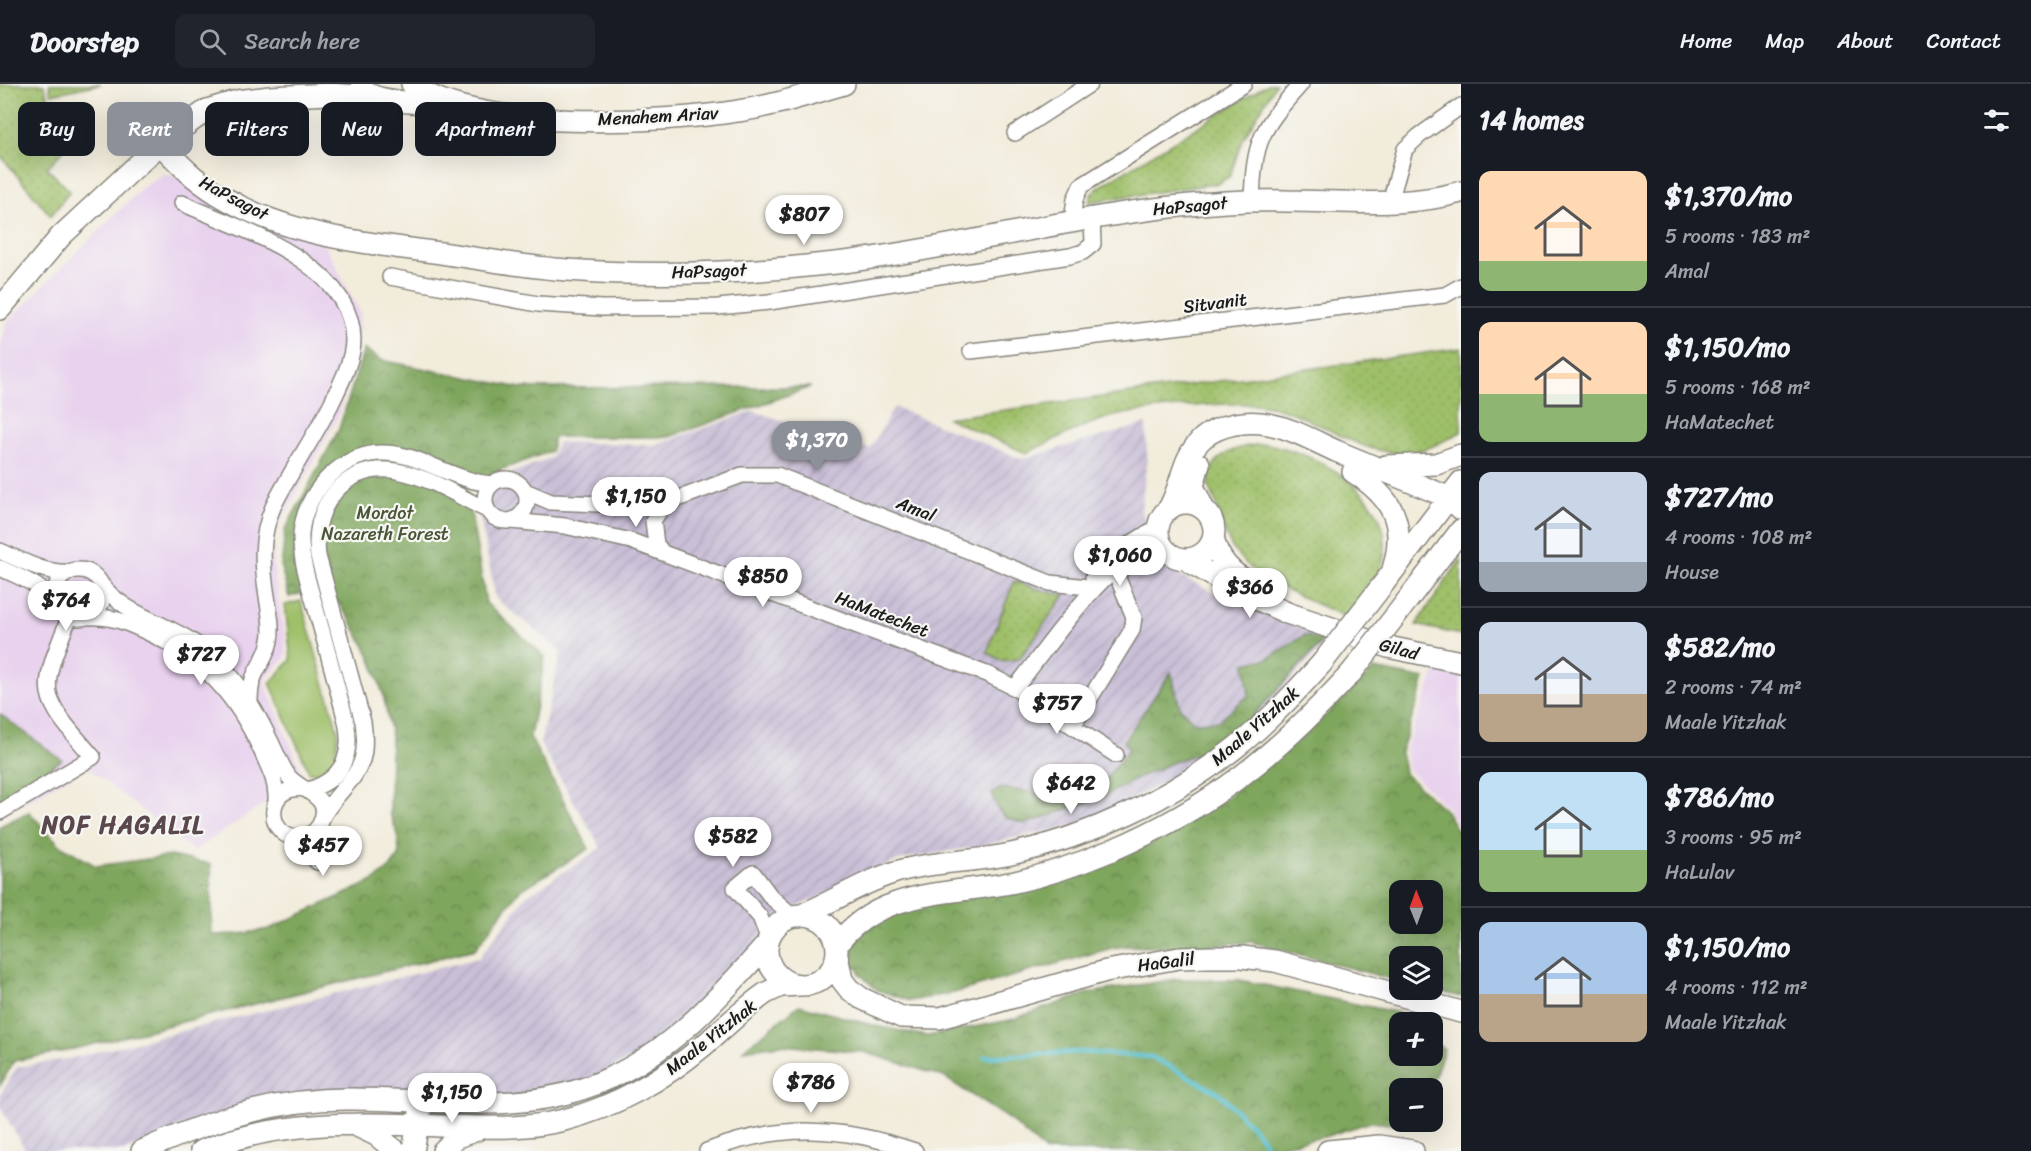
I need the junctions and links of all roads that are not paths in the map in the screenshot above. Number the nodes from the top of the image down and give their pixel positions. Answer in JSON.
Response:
{"nodes":[{"id":1,"x":351,"y":84,"type":"edge"},
{"id":2,"x":403,"y":84,"type":"edge"},
{"id":3,"x":412,"y":84,"type":"edge"},
{"id":4,"x":844,"y":84,"type":"edge"},
{"id":5,"x":1090,"y":84,"type":"edge"},
{"id":6,"x":1244,"y":84,"type":"edge"},
{"id":7,"x":1301,"y":84,"type":"edge"},
{"id":8,"x":326,"y":89,"type":"edge"},
{"id":9,"x":372,"y":93,"type":"edge"},
{"id":10,"x":430,"y":102,"type":"edge"},
{"id":11,"x":447,"y":102,"type":"edge"},
{"id":12,"x":1461,"y":106,"type":"edge"},
{"id":13,"x":556,"y":119,"type":"edge"},
{"id":14,"x":193,"y":120,"type":"edge"},
{"id":15,"x":1016,"y":133,"type":"dead end"},
{"id":16,"x":147,"y":156,"type":"edge"},
{"id":17,"x":172,"y":156,"type":"edge"},
{"id":18,"x":1461,"y":192,"type":"edge"},
{"id":19,"x":1252,"y":201,"type":"junction"},
{"id":20,"x":1390,"y":202,"type":"junction"},
{"id":21,"x":182,"y":203,"type":"dead end"},
{"id":22,"x":1082,"y":219,"type":"junction"},
{"id":23,"x":390,"y":277,"type":"dead end"},
{"id":24,"x":1461,"y":286,"type":"edge"},
{"id":25,"x":0,"y":309,"type":"edge"},
{"id":26,"x":971,"y":351,"type":"dead end"},
{"id":27,"x":1461,"y":454,"type":"edge"},
{"id":28,"x":1360,"y":468,"type":"junction"},
{"id":29,"x":492,"y":484,"type":"junction"},
{"id":30,"x":525,"y":491,"type":"junction"},
{"id":31,"x":1455,"y":502,"type":"edge"},
{"id":32,"x":664,"y":504,"type":"junction"},
{"id":33,"x":1203,"y":508,"type":"junction"},
{"id":34,"x":487,"y":510,"type":"junction"},
{"id":35,"x":1163,"y":518,"type":"junction"},
{"id":36,"x":511,"y":521,"type":"junction"},
{"id":37,"x":1461,"y":530,"type":"edge"},
{"id":38,"x":1213,"y":538,"type":"junction"},
{"id":39,"x":0,"y":551,"type":"edge"},
{"id":40,"x":662,"y":552,"type":"junction"},
{"id":41,"x":1180,"y":558,"type":"junction"},
{"id":42,"x":1125,"y":561,"type":"junction"},
{"id":43,"x":0,"y":568,"type":"edge"},
{"id":44,"x":70,"y":572,"type":"junction"},
{"id":45,"x":1386,"y":580,"type":"junction"},
{"id":46,"x":101,"y":584,"type":"junction"},
{"id":47,"x":1088,"y":587,"type":"junction"},
{"id":48,"x":65,"y":613,"type":"junction"},
{"id":49,"x":86,"y":617,"type":"junction"},
{"id":50,"x":1070,"y":620,"type":"junction"},
{"id":51,"x":1338,"y":630,"type":"junction"},
{"id":52,"x":260,"y":662,"type":"junction"},
{"id":53,"x":1461,"y":662,"type":"edge"},
{"id":54,"x":225,"y":669,"type":"junction"},
{"id":55,"x":1015,"y":688,"type":"junction"},
{"id":56,"x":250,"y":701,"type":"junction"},
{"id":57,"x":1073,"y":726,"type":"junction"},
{"id":58,"x":1116,"y":755,"type":"dead end"},
{"id":59,"x":307,"y":789,"type":"junction"},
{"id":60,"x":276,"y":800,"type":"junction"},
{"id":61,"x":0,"y":812,"type":"edge"},
{"id":62,"x":320,"y":822,"type":"junction"},
{"id":63,"x":296,"y":837,"type":"junction"},
{"id":64,"x":797,"y":916,"type":"junction"},
{"id":65,"x":769,"y":941,"type":"junction"},
{"id":66,"x":837,"y":950,"type":"junction"},
{"id":67,"x":803,"y":985,"type":"junction"},
{"id":68,"x":874,"y":1006,"type":"junction"},
{"id":69,"x":1461,"y":1012,"type":"edge"},
{"id":70,"x":424,"y":1101,"type":"junction"},
{"id":71,"x":348,"y":1123,"type":"junction"},
{"id":72,"x":424,"y":1125,"type":"junction"},
{"id":73,"x":489,"y":1127,"type":"junction"},
{"id":74,"x":142,"y":1151,"type":"edge"},
{"id":75,"x":201,"y":1151,"type":"edge"},
{"id":76,"x":396,"y":1151,"type":"edge"},
{"id":77,"x":413,"y":1151,"type":"edge"},
{"id":78,"x":429,"y":1151,"type":"edge"},
{"id":79,"x":443,"y":1151,"type":"edge"},
{"id":80,"x":707,"y":1151,"type":"edge"},
{"id":81,"x":915,"y":1151,"type":"edge"},
{"id":82,"x":1328,"y":1151,"type":"edge"},
{"id":83,"x":1413,"y":1151,"type":"edge"}],
"edges":[{"from":1,"to":8,"type":"street"},
{"from":2,"to":9,"type":"street"},
{"from":3,"to":11,"type":"street"},
{"from":4,"to":13,"type":"street","name":"Menahem Ariav"},
{"from":5,"to":15,"type":"street"},
{"from":6,"to":22,"type":"street"},
{"from":7,"to":19,"type":"street"},
{"from":8,"to":9,"type":"street"},
{"from":8,"to":14,"type":"street"},
{"from":9,"to":10,"type":"street"},
{"from":12,"to":20,"type":"street"},
{"from":16,"to":25,"type":"street"},
{"from":17,"to":22,"type":"street","name":"HaPsagot"},
{"from":18,"to":20,"type":"street","name":"HaPsagot"},
{"from":19,"to":20,"type":"street","name":"HaPsagot"},
{"from":19,"to":22,"type":"street","name":"HaPsagot"},
{"from":21,"to":52,"type":"street"},
{"from":22,"to":23,"type":"street"},
{"from":24,"to":26,"type":"street","name":"Sitvanit"},
{"from":27,"to":28,"type":"street"},
{"from":28,"to":31,"type":"street"},
{"from":28,"to":33,"type":"street"},
{"from":28,"to":35,"type":"street"},
{"from":28,"to":45,"type":"street"},
{"from":29,"to":30,"type":"street"},
{"from":29,"to":34,"type":"street"},
{"from":29,"to":59,"type":"street"},
{"from":30,"to":32,"type":"street","name":"Amal"},
{"from":30,"to":36,"type":"street"},
{"from":31,"to":45,"type":"street","name":"Maale Yitzhak"},
{"from":32,"to":40,"type":"street"},
{"from":32,"to":47,"type":"street","name":"Amal"},
{"from":33,"to":35,"type":"street"},
{"from":33,"to":38,"type":"street"},
{"from":34,"to":36,"type":"street"},
{"from":34,"to":62,"type":"street"},
{"from":35,"to":41,"type":"street"},
{"from":35,"to":47,"type":"street"},
{"from":36,"to":40,"type":"street","name":"HaMatechet"},
{"from":37,"to":66,"type":"street","name":"Maale Yitzhak","bridge":true},
{"from":38,"to":41,"type":"street"},
{"from":38,"to":51,"type":"street","name":"Gilad"},
{"from":39,"to":44,"type":"street"},
{"from":40,"to":55,"type":"street","name":"HaMatechet"},
{"from":41,"to":42,"type":"street"},
{"from":41,"to":51,"type":"street","name":"Gilad"},
{"from":42,"to":50,"type":"street"},
{"from":42,"to":57,"type":"street"},
{"from":43,"to":48,"type":"street"},
{"from":44,"to":46,"type":"street"},
{"from":44,"to":48,"type":"street"},
{"from":45,"to":64,"type":"street","name":"Maale Yitzhak","bridge":true},
{"from":46,"to":49,"type":"street"},
{"from":46,"to":54,"type":"street"},
{"from":47,"to":50,"type":"street"},
{"from":48,"to":49,"type":"street"},
{"from":48,"to":61,"type":"street"},
{"from":49,"to":60,"type":"street"},
{"from":50,"to":55,"type":"street"},
{"from":51,"to":53,"type":"street","name":"Gilad"},
{"from":52,"to":54,"type":"street"},
{"from":52,"to":56,"type":"street"},
{"from":54,"to":56,"type":"street"},
{"from":55,"to":57,"type":"street","name":"HaMatechet"},
{"from":56,"to":59,"type":"street"},
{"from":57,"to":58,"type":"street","name":"HaMatechet"},
{"from":59,"to":60,"type":"street"},
{"from":59,"to":62,"type":"street"},
{"from":60,"to":63,"type":"street"},
{"from":62,"to":63,"type":"street"},
{"from":62,"to":63,"type":"street"},
{"from":64,"to":65,"type":"street"},
{"from":64,"to":65,"type":"street"},
{"from":64,"to":66,"type":"street"},
{"from":65,"to":67,"type":"street"},
{"from":65,"to":70,"type":"street","name":"Maale Yitzhak"},
{"from":66,"to":67,"type":"street"},
{"from":66,"to":68,"type":"street","name":"HaGalil"},
{"from":67,"to":68,"type":"street","name":"HaGalil"},
{"from":67,"to":73,"type":"street","name":"Maale Yitzhak"},
{"from":68,"to":69,"type":"street","name":"HaGalil"},
{"from":70,"to":72,"type":"street"},
{"from":70,"to":74,"type":"street","name":"Maale Yitzhak"},
{"from":71,"to":72,"type":"street","name":"Maale Yitzhak"},
{"from":71,"to":75,"type":"street","name":"Maale Yitzhak"},
{"from":71,"to":76,"type":"street"},
{"from":72,"to":73,"type":"street","name":"Maale Yitzhak"},
{"from":72,"to":77,"type":"street"},
{"from":72,"to":78,"type":"street"},
{"from":73,"to":79,"type":"street"},
{"from":80,"to":81,"type":"street"},
{"from":82,"to":83,"type":"street"}]}
